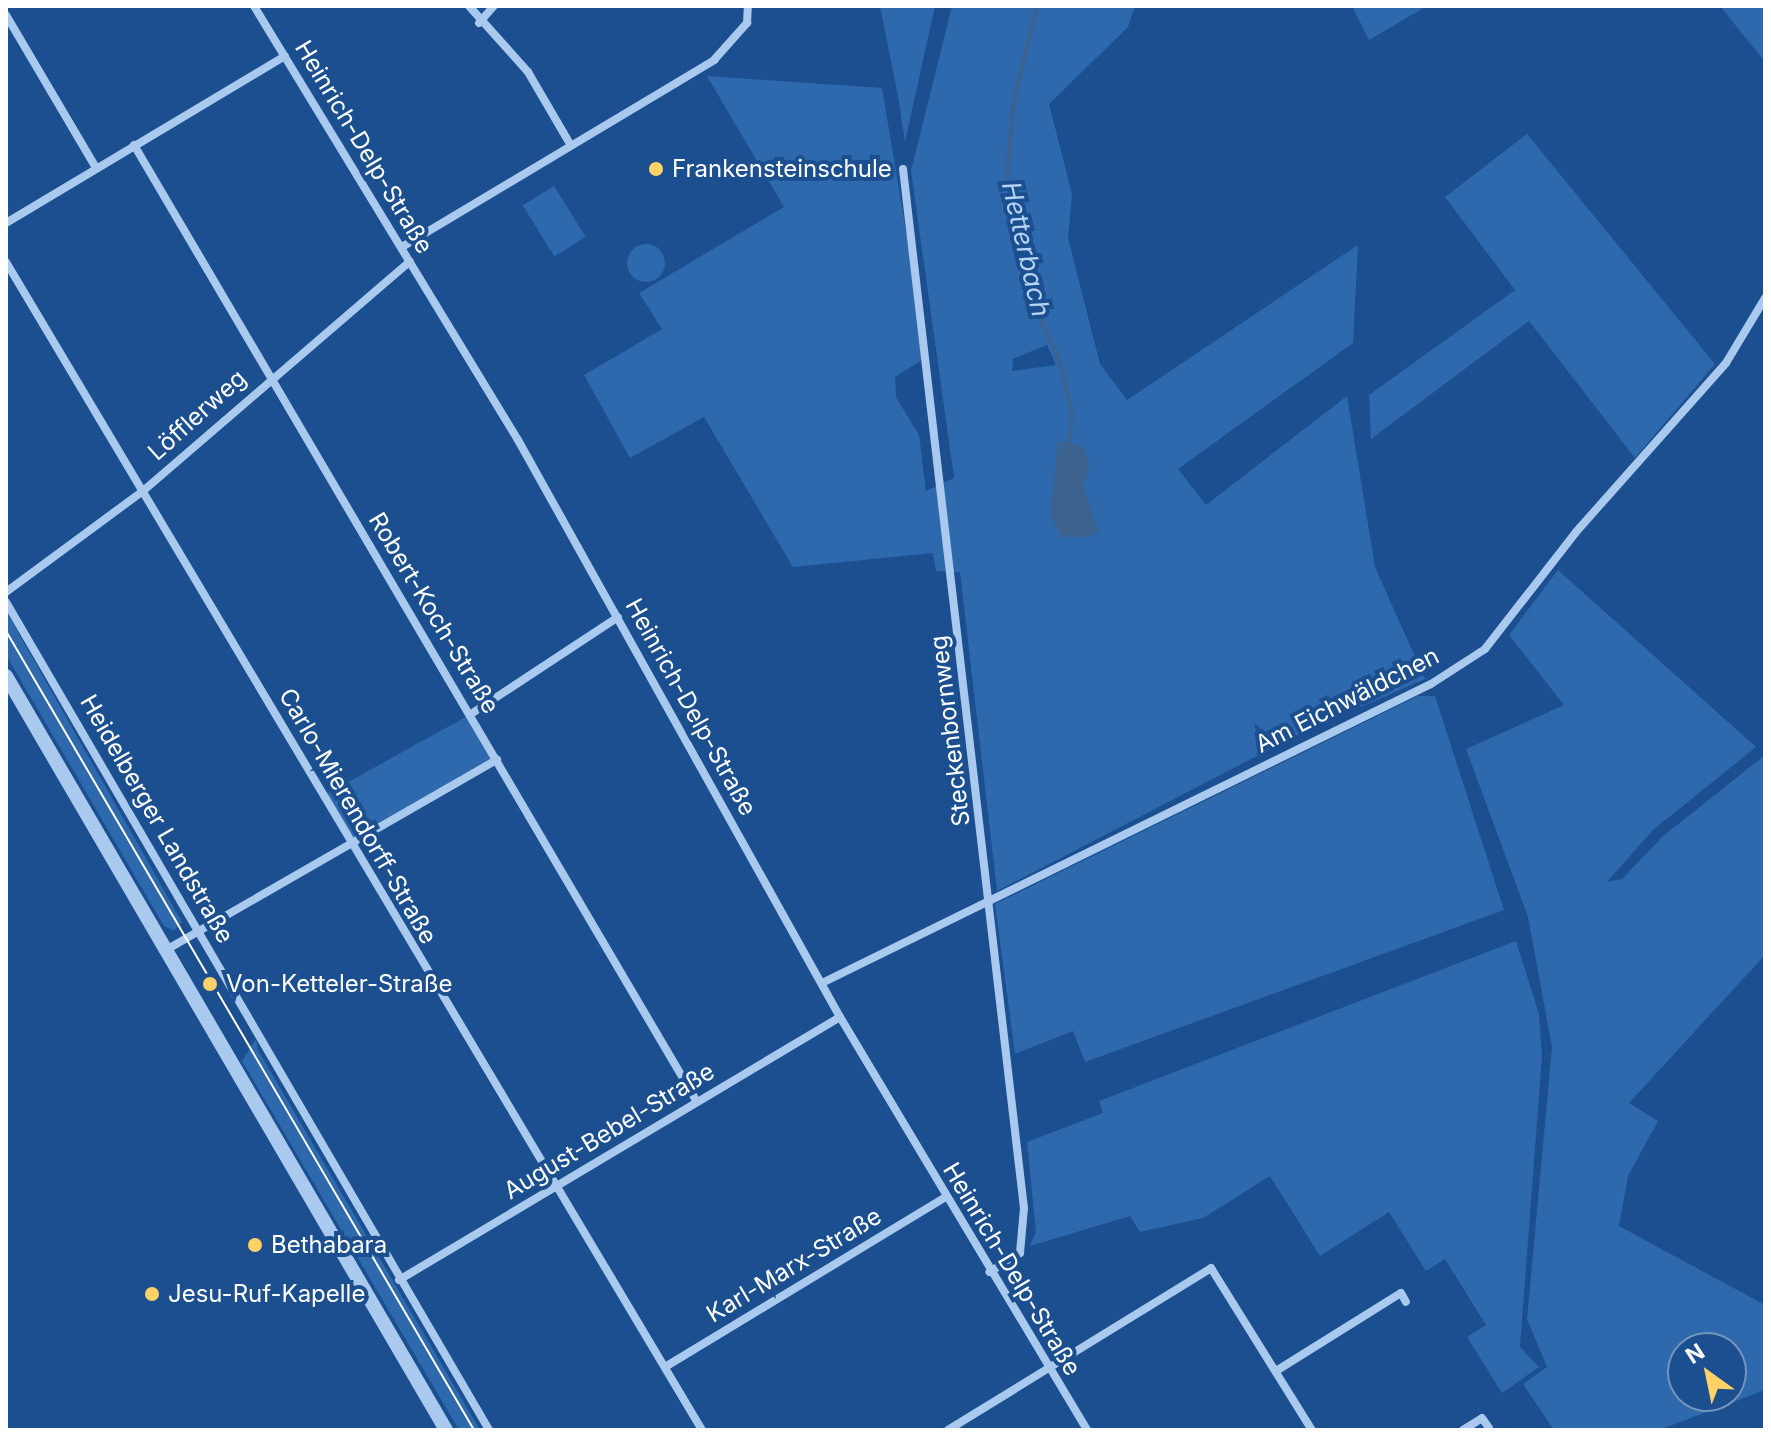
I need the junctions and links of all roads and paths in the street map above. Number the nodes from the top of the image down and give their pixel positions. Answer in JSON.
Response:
{"nodes":[{"id":1,"x":254,"y":6,"type":"edge"},
{"id":2,"x":469,"y":6,"type":"edge"},
{"id":3,"x":494,"y":6,"type":"edge"},
{"id":4,"x":748,"y":6,"type":"edge"},
{"id":5,"x":6,"y":15,"type":"edge"},
{"id":6,"x":479,"y":23,"type":"junction"},
{"id":7,"x":285,"y":56,"type":"junction"},
{"id":8,"x":570,"y":144,"type":"junction"},
{"id":9,"x":134,"y":145,"type":"junction"},
{"id":10,"x":96,"y":168,"type":"junction"},
{"id":11,"x":903,"y":169,"type":"dead end"},
{"id":12,"x":6,"y":223,"type":"edge"},
{"id":13,"x":402,"y":247,"type":"junction"},
{"id":14,"x":410,"y":261,"type":"junction"},
{"id":15,"x":6,"y":262,"type":"edge"},
{"id":16,"x":1765,"y":298,"type":"edge"},
{"id":17,"x":271,"y":375,"type":"junction"},
{"id":18,"x":143,"y":491,"type":"junction"},
{"id":19,"x":6,"y":592,"type":"edge"},
{"id":20,"x":6,"y":602,"type":"edge"},
{"id":21,"x":618,"y":617,"type":"junction"},
{"id":22,"x":6,"y":676,"type":"edge"},
{"id":23,"x":471,"y":714,"type":"junction"},
{"id":24,"x":497,"y":760,"type":"junction"},
{"id":25,"x":352,"y":844,"type":"junction"},
{"id":26,"x":990,"y":899,"type":"junction"},
{"id":27,"x":197,"y":932,"type":"junction"},
{"id":28,"x":165,"y":951,"type":"junction"},
{"id":29,"x":822,"y":983,"type":"junction"},
{"id":30,"x":840,"y":1017,"type":"junction"},
{"id":31,"x":697,"y":1102,"type":"junction"},
{"id":32,"x":553,"y":1187,"type":"junction"},
{"id":33,"x":944,"y":1198,"type":"junction"},
{"id":34,"x":990,"y":1272,"type":"junction"},
{"id":35,"x":399,"y":1280,"type":"junction"},
{"id":36,"x":1406,"y":1302,"type":"dead end"},
{"id":37,"x":665,"y":1367,"type":"junction"},
{"id":38,"x":1049,"y":1368,"type":"junction"},
{"id":39,"x":1276,"y":1371,"type":"junction"},
{"id":40,"x":1307,"y":1428,"type":"edge"},
{"id":41,"x":1489,"y":1428,"type":"edge"},
{"id":42,"x":446,"y":1430,"type":"edge"},
{"id":43,"x":489,"y":1430,"type":"edge"},
{"id":44,"x":702,"y":1430,"type":"edge"},
{"id":45,"x":948,"y":1430,"type":"edge"},
{"id":46,"x":1087,"y":1430,"type":"edge"},
{"id":47,"x":1463,"y":1430,"type":"edge"}],
"edges":[{"from":1,"to":7,"type":"street","name":"Heinrich-Delp-Straße"},
{"from":2,"to":6,"type":"street"},
{"from":3,"to":6,"type":"street"},
{"from":4,"to":8,"type":"street"},
{"from":5,"to":10,"type":"street"},
{"from":6,"to":8,"type":"street"},
{"from":7,"to":9,"type":"street"},
{"from":7,"to":13,"type":"street","name":"Heinrich-Delp-Straße"},
{"from":8,"to":13,"type":"street"},
{"from":9,"to":10,"type":"street"},
{"from":9,"to":17,"type":"street","name":"Robert-Koch-Straße"},
{"from":10,"to":12,"type":"street"},
{"from":11,"to":26,"type":"street","name":"Steckenbornweg"},
{"from":13,"to":14,"type":"street","name":"Heinrich-Delp-Straße"},
{"from":14,"to":17,"type":"street","name":"Löfflerweg"},
{"from":14,"to":21,"type":"street","name":"Heinrich-Delp-Straße"},
{"from":15,"to":18,"type":"street","name":"Carlo-Mierendorff-Straße"},
{"from":16,"to":26,"type":"street","name":"Am Eichwäldchen"},
{"from":17,"to":18,"type":"street","name":"Löfflerweg"},
{"from":17,"to":23,"type":"street","name":"Robert-Koch-Straße"},
{"from":18,"to":19,"type":"street","name":"Löfflerweg"},
{"from":18,"to":25,"type":"street","name":"Carlo-Mierendorff-Straße"},
{"from":20,"to":27,"type":"street","name":"Heidelberger Landstraße"},
{"from":21,"to":23,"type":"street"},
{"from":21,"to":29,"type":"street","name":"Heinrich-Delp-Straße"},
{"from":22,"to":28,"type":"street"},
{"from":23,"to":24,"type":"street","name":"Robert-Koch-Straße"},
{"from":24,"to":25,"type":"street"},
{"from":24,"to":31,"type":"street","name":"Robert-Koch-Straße"},
{"from":25,"to":27,"type":"street"},
{"from":25,"to":32,"type":"street","name":"Carlo-Mierendorff-Straße"},
{"from":26,"to":29,"type":"street","name":"Am Eichwäldchen"},
{"from":26,"to":34,"type":"street","name":"Steckenbornweg"},
{"from":27,"to":28,"type":"street"},
{"from":27,"to":35,"type":"street","name":"Heidelberger Landstraße"},
{"from":28,"to":42,"type":"street"},
{"from":29,"to":30,"type":"street","name":"Heinrich-Delp-Straße"},
{"from":30,"to":31,"type":"street","name":"August-Bebel-Straße"},
{"from":30,"to":33,"type":"street","name":"Heinrich-Delp-Straße"},
{"from":31,"to":32,"type":"street","name":"August-Bebel-Straße"},
{"from":32,"to":35,"type":"street","name":"August-Bebel-Straße"},
{"from":32,"to":37,"type":"street","name":"Carlo-Mierendorff-Straße"},
{"from":33,"to":34,"type":"street","name":"Heinrich-Delp-Straße"},
{"from":33,"to":37,"type":"street","name":"Karl-Marx-Straße"},
{"from":34,"to":38,"type":"street","name":"Heinrich-Delp-Straße"},
{"from":35,"to":43,"type":"street","name":"Heidelberger Landstraße"},
{"from":36,"to":39,"type":"street"},
{"from":37,"to":44,"type":"street","name":"Carlo-Mierendorff-Straße"},
{"from":38,"to":39,"type":"street"},
{"from":38,"to":45,"type":"street"},
{"from":38,"to":46,"type":"street","name":"Heinrich-Delp-Straße"},
{"from":39,"to":40,"type":"street"},
{"from":41,"to":47,"type":"street"}]}
